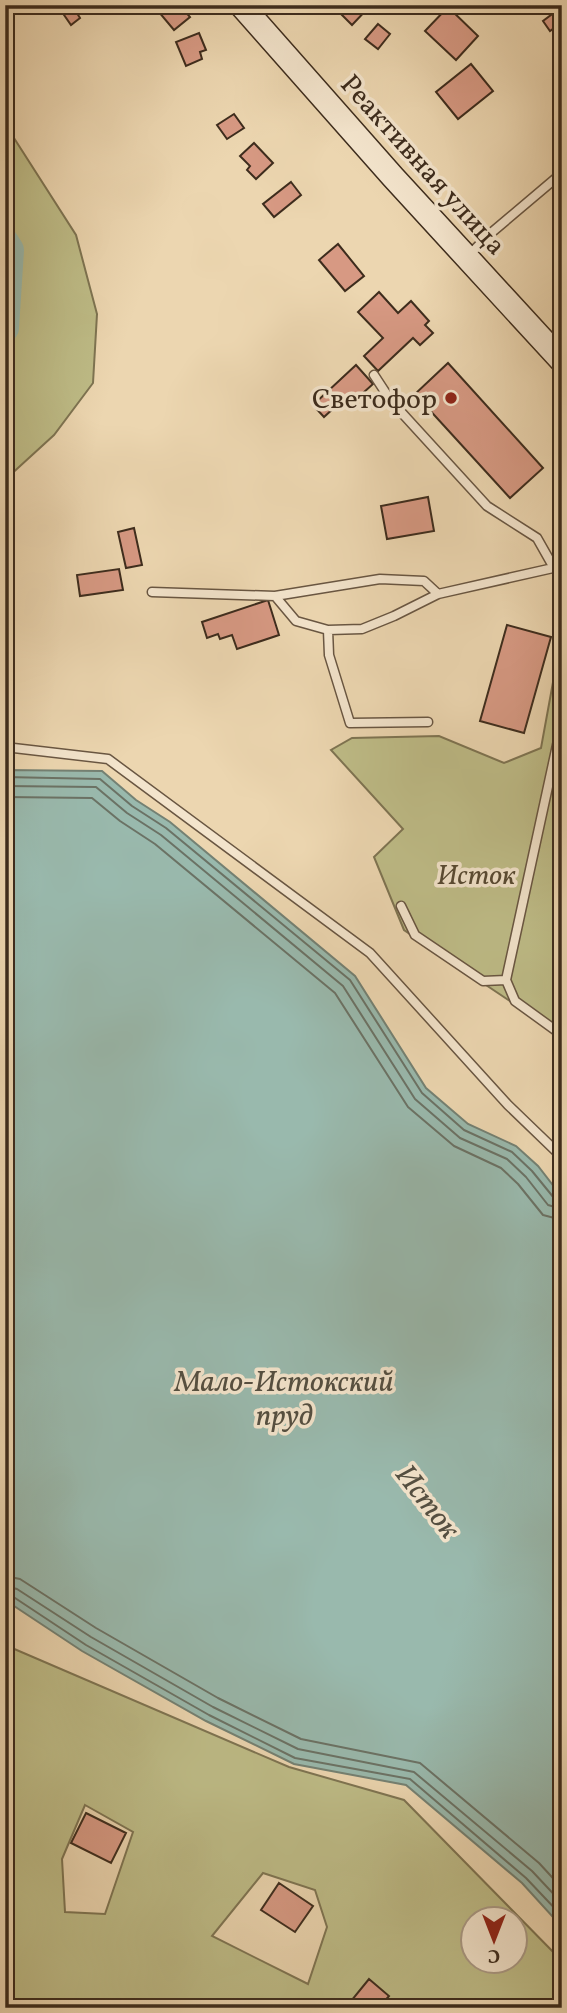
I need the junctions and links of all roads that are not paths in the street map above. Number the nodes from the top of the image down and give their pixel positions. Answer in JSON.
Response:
{"nodes":[{"id":1,"x":242,"y":5,"type":"edge"},
{"id":2,"x":562,"y":173,"type":"edge"},
{"id":3,"x":467,"y":257,"type":"junction"},
{"id":4,"x":562,"y":361,"type":"edge"},
{"id":5,"x":374,"y":374,"type":"dead end"},
{"id":6,"x":558,"y":567,"type":"edge"},
{"id":7,"x":152,"y":592,"type":"dead end"},
{"id":8,"x":438,"y":594,"type":"junction"},
{"id":9,"x":275,"y":596,"type":"junction"},
{"id":10,"x":328,"y":630,"type":"junction"},
{"id":11,"x":428,"y":722,"type":"dead end"},
{"id":12,"x":562,"y":722,"type":"edge"},
{"id":13,"x":5,"y":747,"type":"edge"},
{"id":14,"x":401,"y":906,"type":"dead end"},
{"id":15,"x":506,"y":980,"type":"junction"},
{"id":16,"x":562,"y":1035,"type":"edge"},
{"id":17,"x":562,"y":1157,"type":"edge"}],
"edges":[{"from":1,"to":3,"type":"main road","name":"Реактивная улица"},
{"from":2,"to":3,"type":"lane"},
{"from":3,"to":4,"type":"main road","name":"Реактивная улица"},
{"from":5,"to":6,"type":"lane"},
{"from":6,"to":8,"type":"lane"},
{"from":7,"to":9,"type":"lane"},
{"from":8,"to":9,"type":"lane"},
{"from":8,"to":10,"type":"lane"},
{"from":9,"to":10,"type":"lane"},
{"from":10,"to":11,"type":"lane"},
{"from":12,"to":15,"type":"lane"},
{"from":13,"to":17,"type":"lane"},
{"from":14,"to":15,"type":"lane"},
{"from":15,"to":16,"type":"lane"}]}
